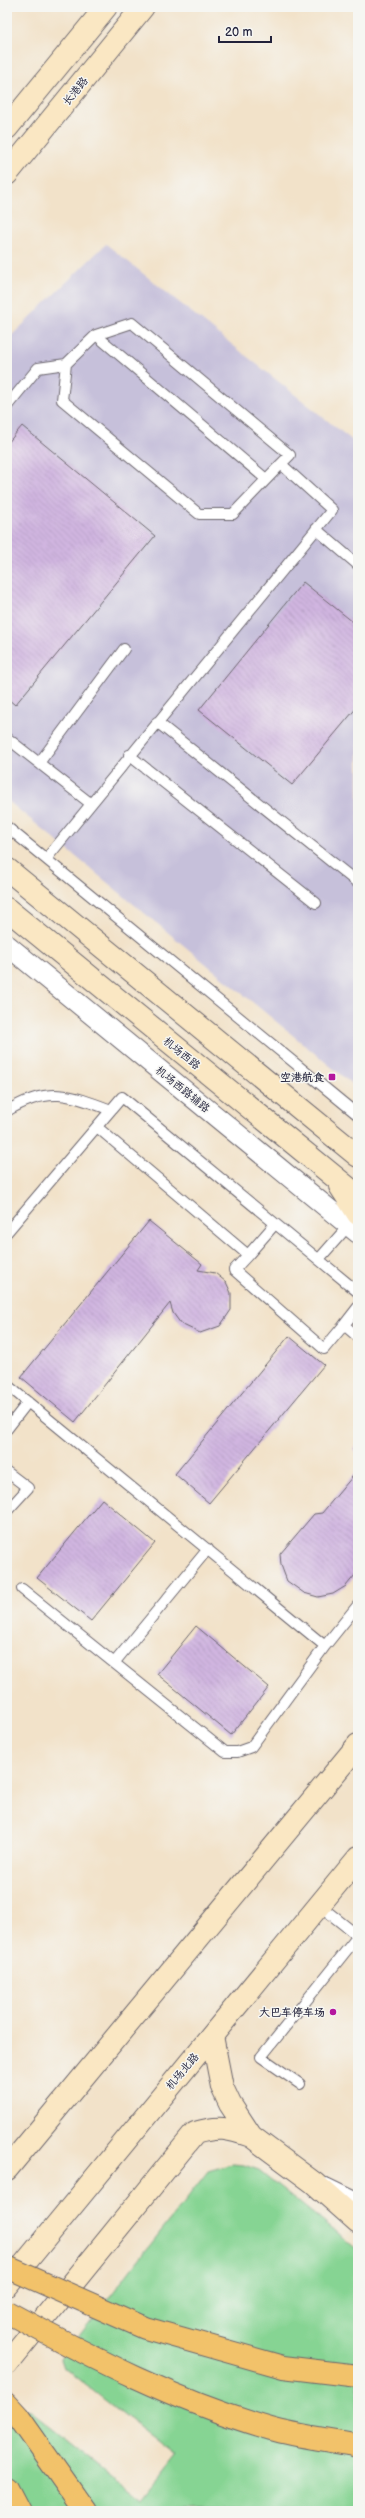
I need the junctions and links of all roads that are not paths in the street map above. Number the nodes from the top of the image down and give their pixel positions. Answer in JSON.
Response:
{"nodes":[{"id":1,"x":106,"y":7,"type":"edge"},
{"id":2,"x":143,"y":7,"type":"edge"},
{"id":3,"x":7,"y":128,"type":"edge"},
{"id":4,"x":7,"y":174,"type":"edge"},
{"id":5,"x":96,"y":335,"type":"junction"},
{"id":6,"x":66,"y":364,"type":"junction"},
{"id":7,"x":7,"y":406,"type":"edge"},
{"id":8,"x":281,"y":464,"type":"junction"},
{"id":9,"x":266,"y":479,"type":"junction"},
{"id":10,"x":316,"y":529,"type":"junction"},
{"id":11,"x":358,"y":566,"type":"edge"},
{"id":12,"x":124,"y":649,"type":"dead end"},
{"id":13,"x":157,"y":722,"type":"junction"},
{"id":14,"x":7,"y":738,"type":"edge"},
{"id":15,"x":129,"y":755,"type":"junction"},
{"id":16,"x":39,"y":763,"type":"junction"},
{"id":17,"x":90,"y":803,"type":"junction"},
{"id":18,"x":7,"y":827,"type":"edge"},
{"id":19,"x":46,"y":859,"type":"junction"},
{"id":20,"x":7,"y":869,"type":"edge"},
{"id":21,"x":358,"y":883,"type":"edge"},
{"id":22,"x":316,"y":903,"type":"dead end"},
{"id":23,"x":7,"y":909,"type":"edge"},
{"id":24,"x":7,"y":945,"type":"edge"},
{"id":25,"x":111,"y":1110,"type":"junction"},
{"id":26,"x":7,"y":1111,"type":"edge"},
{"id":27,"x":358,"y":1115,"type":"edge"},
{"id":28,"x":97,"y":1127,"type":"junction"},
{"id":29,"x":358,"y":1156,"type":"edge"},
{"id":30,"x":334,"y":1177,"type":"junction"},
{"id":31,"x":358,"y":1196,"type":"edge"},
{"id":32,"x":275,"y":1224,"type":"junction"},
{"id":33,"x":355,"y":1224,"type":"edge"},
{"id":34,"x":7,"y":1232,"type":"edge"},
{"id":35,"x":248,"y":1255,"type":"junction"},
{"id":36,"x":319,"y":1259,"type":"junction"},
{"id":37,"x":358,"y":1292,"type":"edge"},
{"id":38,"x":358,"y":1307,"type":"edge"},
{"id":39,"x":344,"y":1325,"type":"junction"},
{"id":40,"x":358,"y":1337,"type":"edge"},
{"id":41,"x":7,"y":1385,"type":"edge"},
{"id":42,"x":28,"y":1402,"type":"junction"},
{"id":43,"x":7,"y":1429,"type":"edge"},
{"id":44,"x":7,"y":1472,"type":"edge"},
{"id":45,"x":7,"y":1511,"type":"edge"},
{"id":46,"x":208,"y":1548,"type":"junction"},
{"id":47,"x":22,"y":1589,"type":"dead end"},
{"id":48,"x":358,"y":1605,"type":"edge"},
{"id":49,"x":325,"y":1646,"type":"junction"},
{"id":50,"x":114,"y":1663,"type":"junction"},
{"id":51,"x":358,"y":1745,"type":"edge"},
{"id":52,"x":358,"y":1858,"type":"edge"},
{"id":53,"x":319,"y":1905,"type":"junction"},
{"id":54,"x":358,"y":1936,"type":"edge"},
{"id":55,"x":212,"y":2036,"type":"junction"},
{"id":56,"x":300,"y":2084,"type":"dead end"},
{"id":57,"x":251,"y":2136,"type":"junction"},
{"id":58,"x":7,"y":2169,"type":"edge"},
{"id":59,"x":314,"y":2183,"type":"junction"},
{"id":60,"x":358,"y":2204,"type":"edge"},
{"id":61,"x":358,"y":2222,"type":"edge"},
{"id":62,"x":7,"y":2267,"type":"edge"},
{"id":63,"x":7,"y":2285,"type":"edge"},
{"id":64,"x":7,"y":2312,"type":"edge"},
{"id":65,"x":7,"y":2364,"type":"edge"},
{"id":66,"x":358,"y":2376,"type":"edge"},
{"id":67,"x":7,"y":2404,"type":"edge"},
{"id":68,"x":358,"y":2446,"type":"edge"},
{"id":69,"x":7,"y":2488,"type":"edge"},
{"id":70,"x":19,"y":2511,"type":"edge"},
{"id":71,"x":85,"y":2511,"type":"edge"}],
"edges":[{"from":1,"to":3,"type":"main road"},
{"from":2,"to":4,"type":"main road","name":"长港路"},
{"from":5,"to":6,"type":"lane"},
{"from":5,"to":8,"type":"lane"},
{"from":5,"to":9,"type":"lane"},
{"from":6,"to":7,"type":"lane"},
{"from":6,"to":9,"type":"lane"},
{"from":8,"to":9,"type":"lane"},
{"from":8,"to":10,"type":"lane"},
{"from":10,"to":11,"type":"lane"},
{"from":10,"to":13,"type":"lane"},
{"from":12,"to":16,"type":"lane"},
{"from":13,"to":15,"type":"lane"},
{"from":13,"to":21,"type":"lane"},
{"from":14,"to":16,"type":"lane"},
{"from":15,"to":17,"type":"lane"},
{"from":15,"to":22,"type":"lane"},
{"from":16,"to":17,"type":"lane"},
{"from":17,"to":19,"type":"lane"},
{"from":18,"to":19,"type":"lane"},
{"from":19,"to":27,"type":"lane"},
{"from":20,"to":29,"type":"main road"},
{"from":23,"to":30,"type":"main road","name":"机场西路"},
{"from":24,"to":33,"type":"street","name":"机场西路辅路"},
{"from":25,"to":26,"type":"lane"},
{"from":25,"to":28,"type":"lane"},
{"from":25,"to":32,"type":"lane"},
{"from":28,"to":34,"type":"lane"},
{"from":28,"to":35,"type":"lane"},
{"from":30,"to":31,"type":"main road","name":"机场西路"},
{"from":30,"to":33,"type":"main road"},
{"from":32,"to":35,"type":"lane"},
{"from":32,"to":36,"type":"lane"},
{"from":33,"to":36,"type":"lane"},
{"from":35,"to":39,"type":"lane"},
{"from":36,"to":37,"type":"lane"},
{"from":38,"to":39,"type":"lane"},
{"from":39,"to":40,"type":"lane"},
{"from":41,"to":42,"type":"lane"},
{"from":42,"to":43,"type":"lane"},
{"from":42,"to":46,"type":"lane"},
{"from":44,"to":45,"type":"lane"},
{"from":46,"to":49,"type":"lane"},
{"from":46,"to":50,"type":"lane"},
{"from":47,"to":50,"type":"lane"},
{"from":48,"to":49,"type":"lane"},
{"from":49,"to":50,"type":"lane"},
{"from":51,"to":58,"type":"main road"},
{"from":52,"to":53,"type":"main road","name":"机场北路"},
{"from":53,"to":54,"type":"lane"},
{"from":53,"to":55,"type":"main road","name":"机场北路"},
{"from":54,"to":56,"type":"lane"},
{"from":55,"to":57,"type":"main road"},
{"from":55,"to":63,"type":"main road","name":"机场北路"},
{"from":57,"to":59,"type":"main road"},
{"from":57,"to":65,"type":"main road"},
{"from":59,"to":60,"type":"street"},
{"from":59,"to":61,"type":"main road"},
{"from":62,"to":66,"type":"highway","bridge":true},
{"from":64,"to":68,"type":"highway","bridge":true},
{"from":67,"to":71,"type":"highway"},
{"from":69,"to":70,"type":"highway"}]}
